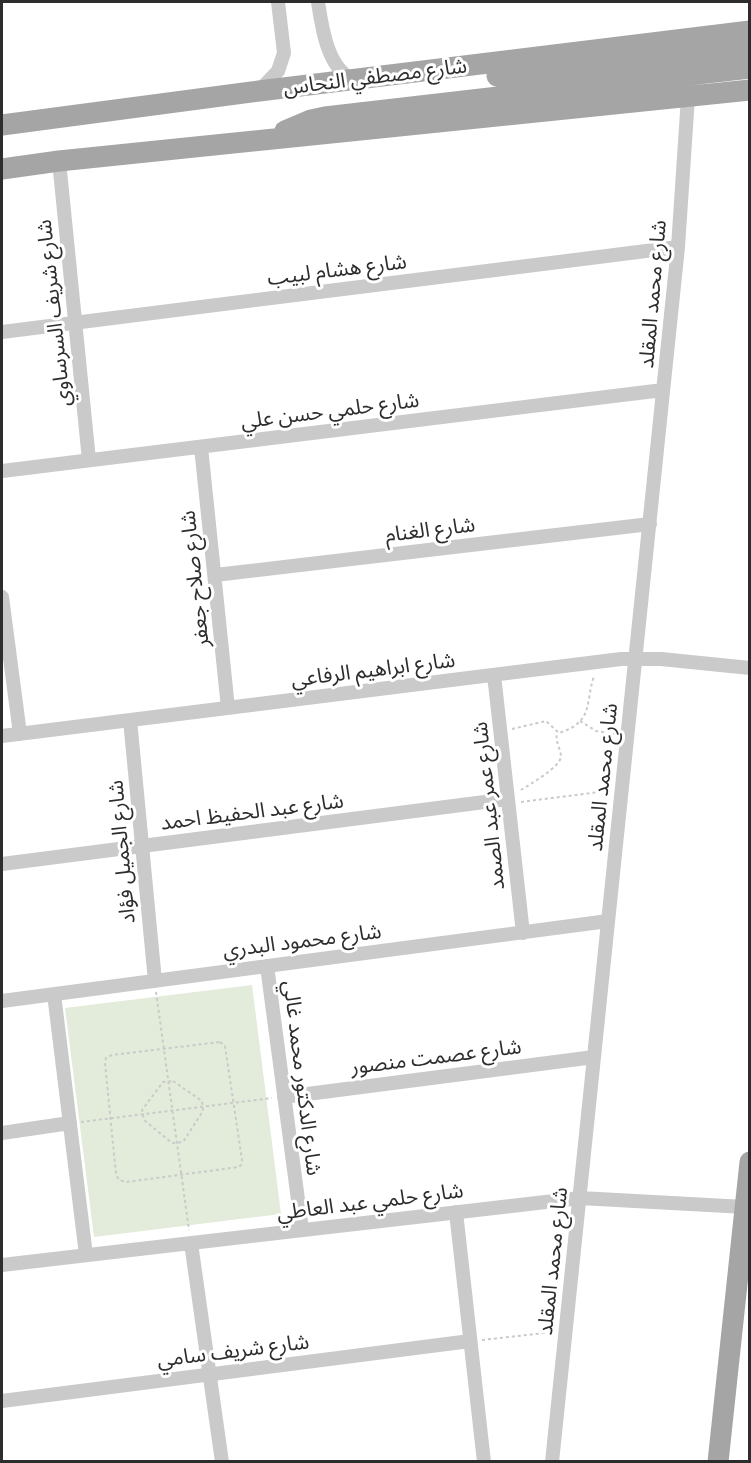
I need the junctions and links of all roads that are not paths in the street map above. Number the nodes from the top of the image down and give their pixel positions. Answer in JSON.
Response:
{"nodes":[{"id":1,"x":278,"y":2,"type":"edge"},
{"id":2,"x":318,"y":2,"type":"edge"},
{"id":3,"x":750,"y":31,"type":"edge"},
{"id":4,"x":750,"y":47,"type":"edge"},
{"id":5,"x":750,"y":68,"type":"edge"},
{"id":6,"x":682,"y":77,"type":"junction"},
{"id":7,"x":351,"y":80,"type":"junction"},
{"id":8,"x":750,"y":90,"type":"edge"},
{"id":9,"x":259,"y":91,"type":"junction"},
{"id":10,"x":2,"y":125,"type":"edge"},
{"id":11,"x":58,"y":161,"type":"junction"},
{"id":12,"x":2,"y":168,"type":"edge"},
{"id":13,"x":678,"y":247,"type":"junction"},
{"id":14,"x":75,"y":322,"type":"junction"},
{"id":15,"x":2,"y":332,"type":"edge"},
{"id":16,"x":663,"y":390,"type":"junction"},
{"id":17,"x":201,"y":447,"type":"junction"},
{"id":18,"x":89,"y":460,"type":"junction"},
{"id":19,"x":2,"y":471,"type":"edge"},
{"id":20,"x":650,"y":524,"type":"junction"},
{"id":21,"x":215,"y":575,"type":"junction"},
{"id":22,"x":2,"y":604,"type":"edge"},
{"id":23,"x":636,"y":658,"type":"junction"},
{"id":24,"x":750,"y":668,"type":"edge"},
{"id":25,"x":494,"y":675,"type":"junction"},
{"id":26,"x":228,"y":708,"type":"junction"},
{"id":27,"x":130,"y":720,"type":"junction"},
{"id":28,"x":20,"y":734,"type":"junction"},
{"id":29,"x":2,"y":736,"type":"edge"},
{"id":30,"x":509,"y":802,"type":"junction"},
{"id":31,"x":141,"y":846,"type":"junction"},
{"id":32,"x":2,"y":864,"type":"edge"},
{"id":33,"x":608,"y":921,"type":"junction"},
{"id":34,"x":524,"y":933,"type":"junction"},
{"id":35,"x":267,"y":966,"type":"junction"},
{"id":36,"x":155,"y":981,"type":"junction"},
{"id":37,"x":54,"y":994,"type":"junction"},
{"id":38,"x":2,"y":1000,"type":"edge"},
{"id":39,"x":594,"y":1057,"type":"junction"},
{"id":40,"x":284,"y":1097,"type":"junction"},
{"id":41,"x":70,"y":1123,"type":"junction"},
{"id":42,"x":2,"y":1133,"type":"edge"},
{"id":43,"x":750,"y":1162,"type":"edge"},
{"id":44,"x":580,"y":1198,"type":"junction"},
{"id":45,"x":745,"y":1207,"type":"junction"},
{"id":46,"x":456,"y":1212,"type":"junction"},
{"id":47,"x":302,"y":1230,"type":"junction"},
{"id":48,"x":191,"y":1243,"type":"junction"},
{"id":49,"x":86,"y":1255,"type":"junction"},
{"id":50,"x":2,"y":1265,"type":"edge"},
{"id":51,"x":742,"y":1311,"type":"edge"},
{"id":52,"x":470,"y":1341,"type":"junction"},
{"id":53,"x":210,"y":1374,"type":"junction"},
{"id":54,"x":2,"y":1401,"type":"edge"},
{"id":55,"x":222,"y":1461,"type":"edge"},
{"id":56,"x":484,"y":1461,"type":"edge"},
{"id":57,"x":552,"y":1461,"type":"edge"},
{"id":58,"x":718,"y":1461,"type":"edge"}],
"edges":[{"from":1,"to":9,"type":"street"},
{"from":2,"to":7,"type":"street"},
{"from":3,"to":7,"type":"main road","name":"شارع مصطفي النحاس"},
{"from":4,"to":6,"type":"main road"},
{"from":5,"to":6,"type":"main road"},
{"from":6,"to":7,"type":"main road"},
{"from":6,"to":8,"type":"main road"},
{"from":6,"to":11,"type":"main road"},
{"from":6,"to":13,"type":"street","name":"شارع محمد المقلد"},
{"from":7,"to":9,"type":"main road","name":"شارع مصطفي النحاس"},
{"from":9,"to":10,"type":"main road","name":"شارع مصطفي النحاس"},
{"from":11,"to":12,"type":"main road"},
{"from":11,"to":14,"type":"street","name":"شارع شريف السرساوي"},
{"from":13,"to":14,"type":"street","name":"شارع هشام لبيب"},
{"from":13,"to":16,"type":"street","name":"شارع محمد المقلد"},
{"from":14,"to":15,"type":"street","name":"شارع هشام لبيب"},
{"from":14,"to":18,"type":"street","name":"شارع شريف السرساوي"},
{"from":16,"to":17,"type":"street","name":"شارع حلمي حسن علي"},
{"from":16,"to":20,"type":"street","name":"شارع محمد المقلد"},
{"from":17,"to":18,"type":"street","name":"شارع حلمي حسن علي"},
{"from":17,"to":21,"type":"street","name":"شارع صلاح جعفر"},
{"from":18,"to":19,"type":"street","name":"شارع حلمي حسن علي"},
{"from":20,"to":21,"type":"street","name":"شارع الغنام"},
{"from":20,"to":23,"type":"street","name":"شارع محمد المقلد"},
{"from":21,"to":26,"type":"street","name":"شارع صلاح جعفر"},
{"from":22,"to":28,"type":"street"},
{"from":23,"to":24,"type":"street","name":"شارع ابراهيم الرفاعي"},
{"from":23,"to":25,"type":"street","name":"شارع ابراهيم الرفاعي"},
{"from":23,"to":33,"type":"street","name":"شارع محمد المقلد"},
{"from":25,"to":26,"type":"street","name":"شارع ابراهيم الرفاعي"},
{"from":25,"to":30,"type":"street","name":"شارع عمر عبد الصمد"},
{"from":26,"to":27,"type":"street","name":"شارع ابراهيم الرفاعي"},
{"from":27,"to":28,"type":"street","name":"شارع ابراهيم الرفاعي"},
{"from":27,"to":31,"type":"street","name":"شارع الجميل فؤاد"},
{"from":28,"to":29,"type":"street","name":"شارع ابراهيم الرفاعي"},
{"from":30,"to":31,"type":"street","name":"شارع عبد الحفيظ احمد"},
{"from":30,"to":34,"type":"street","name":"شارع عمر عبد الصمد"},
{"from":31,"to":32,"type":"street","name":"شارع عبد الحفيظ احمد"},
{"from":31,"to":36,"type":"street","name":"شارع الجميل فؤاد"},
{"from":33,"to":34,"type":"street","name":"شارع محمود البدري"},
{"from":33,"to":39,"type":"street","name":"شارع محمد المقلد"},
{"from":34,"to":35,"type":"street","name":"شارع محمود البدري"},
{"from":35,"to":36,"type":"street","name":"شارع محمود البدري"},
{"from":35,"to":40,"type":"street","name":"شارع الدكتور محمد غالي"},
{"from":36,"to":37,"type":"street","name":"شارع محمود البدري"},
{"from":37,"to":38,"type":"street","name":"شارع محمود البدري"},
{"from":37,"to":41,"type":"street"},
{"from":39,"to":40,"type":"street","name":"شارع عصمت منصور"},
{"from":39,"to":44,"type":"street","name":"شارع محمد المقلد"},
{"from":40,"to":47,"type":"street","name":"شارع الدكتور محمد غالي"},
{"from":41,"to":42,"type":"street"},
{"from":41,"to":49,"type":"street"},
{"from":43,"to":45,"type":"main road"},
{"from":44,"to":45,"type":"street","name":"شارع حلمي عبد العاطي"},
{"from":44,"to":46,"type":"street","name":"شارع حلمي عبد العاطي"},
{"from":44,"to":57,"type":"street","name":"شارع محمد المقلد"},
{"from":45,"to":51,"type":"main road"},
{"from":46,"to":47,"type":"street","name":"شارع حلمي عبد العاطي"},
{"from":46,"to":52,"type":"street"},
{"from":47,"to":48,"type":"street","name":"شارع حلمي عبد العاطي"},
{"from":48,"to":49,"type":"street","name":"شارع حلمي عبد العاطي"},
{"from":48,"to":53,"type":"street"},
{"from":49,"to":50,"type":"street","name":"شارع حلمي عبد العاطي"},
{"from":51,"to":58,"type":"main road"},
{"from":52,"to":53,"type":"street","name":"شارع شريف سامي"},
{"from":52,"to":56,"type":"street"},
{"from":53,"to":54,"type":"street","name":"شارع شريف سامي"},
{"from":53,"to":55,"type":"street"}]}
